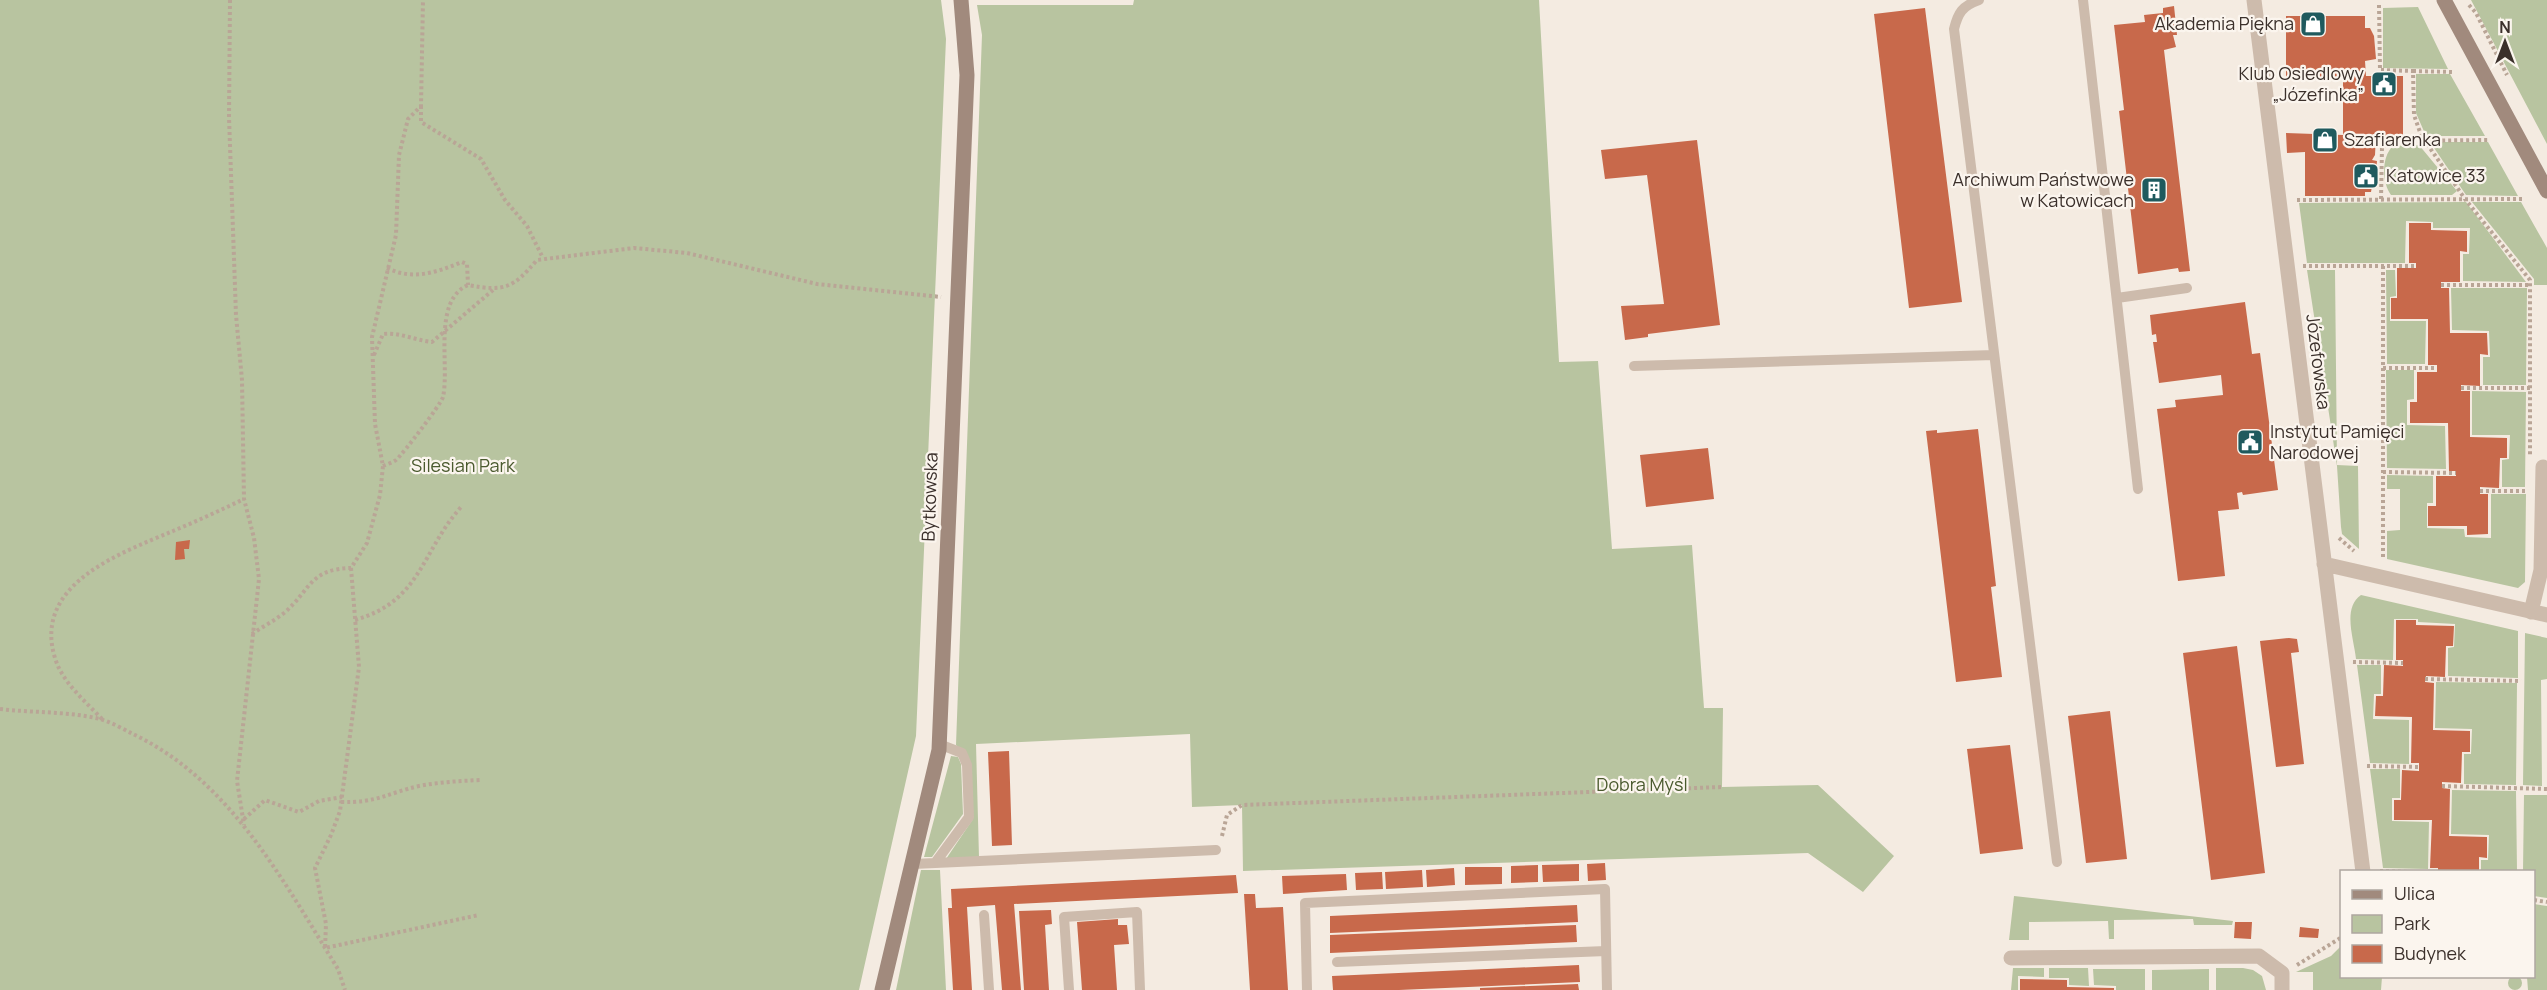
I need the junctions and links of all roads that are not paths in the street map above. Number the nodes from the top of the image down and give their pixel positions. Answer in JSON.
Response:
{"nodes":[{"id":1,"x":961,"y":0,"type":"edge"},
{"id":2,"x":1979,"y":0,"type":"edge"},
{"id":3,"x":2083,"y":0,"type":"edge"},
{"id":4,"x":2254,"y":0,"type":"edge"},
{"id":5,"x":2444,"y":0,"type":"edge"},
{"id":6,"x":2546,"y":186,"type":"edge"},
{"id":7,"x":2187,"y":288,"type":"dead end"},
{"id":8,"x":2117,"y":298,"type":"junction"},
{"id":9,"x":1994,"y":355,"type":"junction"},
{"id":10,"x":1634,"y":366,"type":"dead end"},
{"id":11,"x":2536,"y":468,"type":"road end"},
{"id":12,"x":2138,"y":489,"type":"dead end"},
{"id":13,"x":2324,"y":564,"type":"junction"},
{"id":14,"x":2531,"y":612,"type":"junction"},
{"id":15,"x":2547,"y":615,"type":"edge"},
{"id":16,"x":939,"y":744,"type":"junction"},
{"id":17,"x":1216,"y":850,"type":"road end"},
{"id":18,"x":2057,"y":862,"type":"dead end"},
{"id":19,"x":935,"y":863,"type":"junction"},
{"id":20,"x":913,"y":864,"type":"junction"},
{"id":21,"x":2363,"y":870,"type":"edge"},
{"id":22,"x":984,"y":915,"type":"dead end"},
{"id":23,"x":1606,"y":951,"type":"junction"},
{"id":24,"x":2011,"y":958,"type":"dead end"},
{"id":25,"x":1337,"y":962,"type":"dead end"},
{"id":26,"x":882,"y":990,"type":"edge"},
{"id":27,"x":989,"y":990,"type":"edge"},
{"id":28,"x":1069,"y":990,"type":"edge"},
{"id":29,"x":1140,"y":990,"type":"edge"},
{"id":30,"x":1307,"y":990,"type":"edge"},
{"id":31,"x":1607,"y":990,"type":"edge"},
{"id":32,"x":2283,"y":990,"type":"edge"}],
"edges":[{"from":1,"to":16,"type":"street","name":"Bytkowska"},
{"from":2,"to":9,"type":"lane"},
{"from":3,"to":8,"type":"lane"},
{"from":4,"to":13,"type":"street","name":"Józefowska"},
{"from":5,"to":6,"type":"street"},
{"from":7,"to":8,"type":"lane"},
{"from":8,"to":12,"type":"lane"},
{"from":9,"to":10,"type":"lane"},
{"from":9,"to":18,"type":"lane"},
{"from":11,"to":14,"type":"street"},
{"from":13,"to":14,"type":"street"},
{"from":13,"to":21,"type":"street","name":"Józefowska"},
{"from":14,"to":15,"type":"street"},
{"from":16,"to":19,"type":"lane"},
{"from":16,"to":20,"type":"street","name":"Bytkowska"},
{"from":17,"to":19,"type":"lane"},
{"from":19,"to":20,"type":"lane"},
{"from":20,"to":26,"type":"street","name":"Bytkowska"},
{"from":22,"to":27,"type":"lane"},
{"from":23,"to":25,"type":"lane"},
{"from":23,"to":30,"type":"lane"},
{"from":23,"to":31,"type":"lane"},
{"from":24,"to":32,"type":"street"},
{"from":28,"to":29,"type":"lane"}]}
